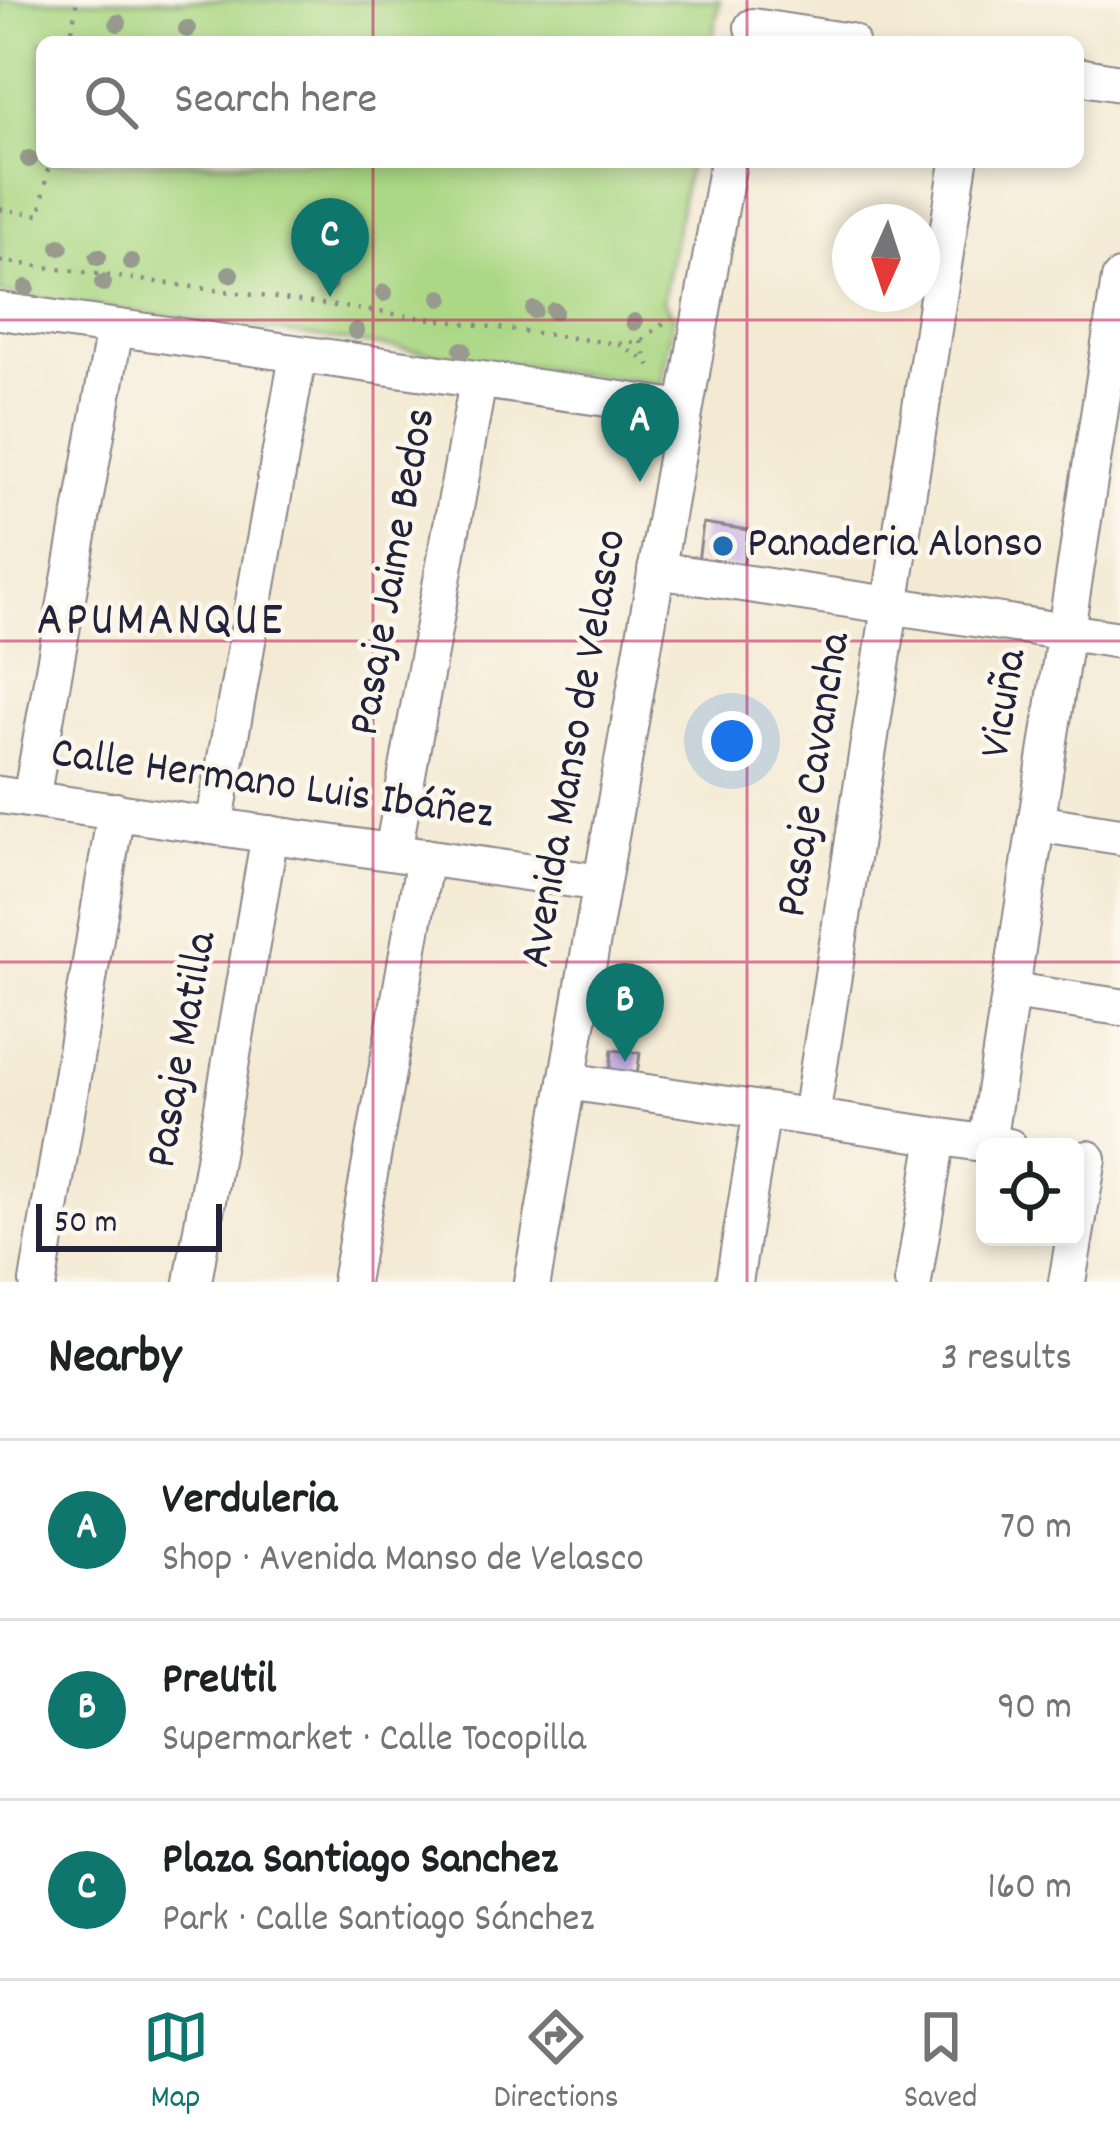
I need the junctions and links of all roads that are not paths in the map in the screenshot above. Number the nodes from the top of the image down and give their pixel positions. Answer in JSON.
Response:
{"nodes":[{"id":1,"x":753,"y":23,"type":"edge"},
{"id":2,"x":819,"y":36,"type":"edge"},
{"id":3,"x":1084,"y":77,"type":"edge"},
{"id":4,"x":1120,"y":83,"type":"edge"},
{"id":5,"x":727,"y":168,"type":"edge"},
{"id":6,"x":958,"y":168,"type":"edge"},
{"id":7,"x":1120,"y":279,"type":"edge"},
{"id":8,"x":0,"y":311,"type":"edge"},
{"id":9,"x":115,"y":328,"type":"junction"},
{"id":10,"x":298,"y":356,"type":"junction"},
{"id":11,"x":478,"y":381,"type":"junction"},
{"id":12,"x":670,"y":407,"type":"junction"},
{"id":13,"x":1107,"y":451,"type":"edge"},
{"id":14,"x":656,"y":570,"type":"junction"},
{"id":15,"x":891,"y":605,"type":"junction"},
{"id":16,"x":1066,"y":632,"type":"junction"},
{"id":17,"x":1120,"y":640,"type":"edge"},
{"id":18,"x":15,"y":797,"type":"edge"},
{"id":19,"x":116,"y":812,"type":"junction"},
{"id":20,"x":1036,"y":823,"type":"junction"},
{"id":21,"x":214,"y":826,"type":"junction"},
{"id":22,"x":270,"y":834,"type":"junction"},
{"id":23,"x":1120,"y":836,"type":"edge"},
{"id":24,"x":409,"y":855,"type":"junction"},
{"id":25,"x":601,"y":883,"type":"junction"},
{"id":26,"x":1011,"y":991,"type":"junction"},
{"id":27,"x":1120,"y":1007,"type":"edge"},
{"id":28,"x":567,"y":1081,"type":"junction"},
{"id":29,"x":762,"y":1110,"type":"junction"},
{"id":30,"x":811,"y":1117,"type":"junction"},
{"id":31,"x":937,"y":1137,"type":"junction"},
{"id":32,"x":999,"y":1138,"type":"edge"},
{"id":33,"x":976,"y":1142,"type":"edge"},
{"id":34,"x":1094,"y":1160,"type":"edge"},
{"id":35,"x":38,"y":1282,"type":"edge"},
{"id":36,"x":193,"y":1282,"type":"edge"},
{"id":37,"x":350,"y":1282,"type":"edge"},
{"id":38,"x":532,"y":1282,"type":"edge"},
{"id":39,"x":734,"y":1282,"type":"edge"},
{"id":40,"x":913,"y":1282,"type":"edge"},
{"id":41,"x":1067,"y":1282,"type":"edge"}],
"edges":[{"from":1,"to":2,"type":"street"},
{"from":3,"to":4,"type":"street"},
{"from":5,"to":12,"type":"street","name":"Avenida Manso de Velasco"},
{"from":6,"to":15,"type":"street","name":"Pasaje Cavancha"},
{"from":7,"to":13,"type":"street","name":"Vicuña"},
{"from":8,"to":9,"type":"street"},
{"from":9,"to":10,"type":"street"},
{"from":9,"to":18,"type":"street"},
{"from":10,"to":11,"type":"street"},
{"from":10,"to":21,"type":"street"},
{"from":11,"to":12,"type":"street"},
{"from":11,"to":24,"type":"street","name":"Pasaje Jaime Bedos"},
{"from":12,"to":14,"type":"street","name":"Avenida Manso de Velasco"},
{"from":13,"to":16,"type":"street","name":"Vicuña"},
{"from":14,"to":15,"type":"street"},
{"from":14,"to":25,"type":"street","name":"Avenida Manso de Velasco"},
{"from":15,"to":16,"type":"street"},
{"from":15,"to":30,"type":"street","name":"Pasaje Cavancha"},
{"from":16,"to":17,"type":"street"},
{"from":16,"to":20,"type":"street","name":"Vicuña"},
{"from":18,"to":19,"type":"street","name":"Calle Hermano Luis Ibáñez"},
{"from":19,"to":21,"type":"street","name":"Calle Hermano Luis Ibáñez"},
{"from":19,"to":35,"type":"street"},
{"from":20,"to":23,"type":"street"},
{"from":20,"to":26,"type":"street","name":"Vicuña"},
{"from":21,"to":22,"type":"street","name":"Calle Hermano Luis Ibáñez"},
{"from":22,"to":24,"type":"street","name":"Calle Hermano Luis Ibáñez"},
{"from":22,"to":36,"type":"street","name":"Pasaje Matilla"},
{"from":24,"to":25,"type":"street","name":"Calle Hermano Luis Ibáñez"},
{"from":24,"to":37,"type":"street","name":"Pasaje Jaime Bedos"},
{"from":25,"to":28,"type":"street","name":"Avenida Manso de Velasco"},
{"from":26,"to":27,"type":"street"},
{"from":26,"to":32,"type":"street","name":"Vicuña"},
{"from":28,"to":29,"type":"street"},
{"from":28,"to":38,"type":"street","name":"Avenida Manso de Velasco"},
{"from":29,"to":30,"type":"street"},
{"from":29,"to":39,"type":"street"},
{"from":30,"to":31,"type":"street"},
{"from":31,"to":33,"type":"street"},
{"from":31,"to":40,"type":"street"},
{"from":34,"to":41,"type":"street"}]}
